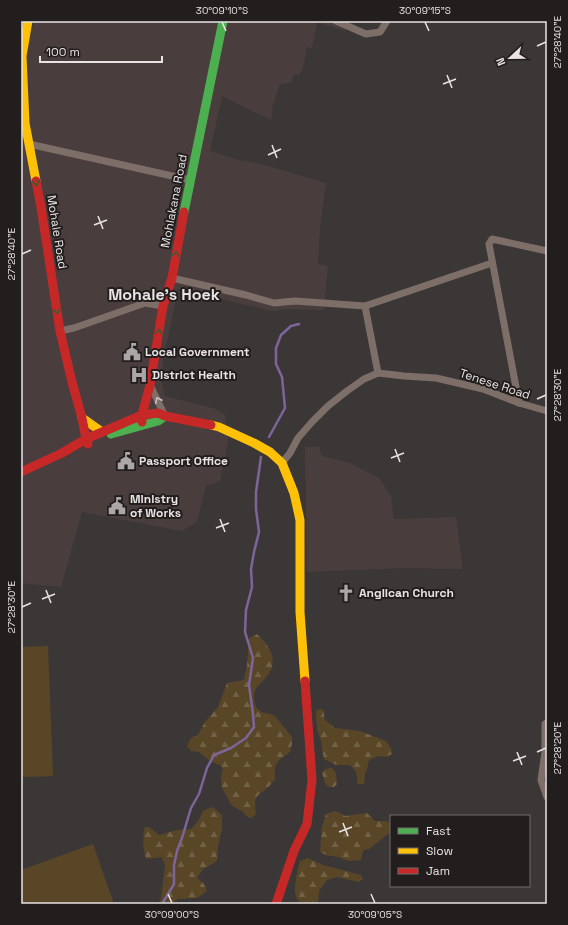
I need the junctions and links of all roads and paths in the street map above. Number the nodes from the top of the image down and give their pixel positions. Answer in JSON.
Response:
{"nodes":[{"id":1,"x":28,"y":21,"type":"edge"},
{"id":2,"x":223,"y":21,"type":"edge"},
{"id":3,"x":336,"y":21,"type":"edge"},
{"id":4,"x":386,"y":21,"type":"edge"},
{"id":5,"x":22,"y":55,"type":"edge"},
{"id":6,"x":29,"y":144,"type":"junction"},
{"id":7,"x":190,"y":180,"type":"junction"},
{"id":8,"x":547,"y":251,"type":"edge"},
{"id":9,"x":492,"y":262,"type":"junction"},
{"id":10,"x":172,"y":278,"type":"junction"},
{"id":11,"x":163,"y":306,"type":"junction"},
{"id":12,"x":365,"y":306,"type":"junction"},
{"id":13,"x":60,"y":331,"type":"junction"},
{"id":14,"x":378,"y":373,"type":"junction"},
{"id":15,"x":150,"y":385,"type":"junction"},
{"id":16,"x":519,"y":404,"type":"junction"},
{"id":17,"x":547,"y":411,"type":"edge"},
{"id":18,"x":142,"y":415,"type":"junction"},
{"id":19,"x":165,"y":416,"type":"junction"},
{"id":20,"x":82,"y":418,"type":"junction"},
{"id":21,"x":143,"y":425,"type":"junction"},
{"id":22,"x":102,"y":432,"type":"junction"},
{"id":23,"x":87,"y":441,"type":"junction"},
{"id":24,"x":282,"y":463,"type":"junction"},
{"id":25,"x":21,"y":472,"type":"edge"},
{"id":26,"x":547,"y":723,"type":"edge"},
{"id":27,"x":547,"y":797,"type":"edge"},
{"id":28,"x":276,"y":904,"type":"edge"}],
"edges":[{"from":1,"to":5,"type":"main road","name":"Mohale Road"},
{"from":2,"to":7,"type":"main road","name":"Mohlakana Road"},
{"from":3,"to":4,"type":"street"},
{"from":5,"to":6,"type":"main road","name":"Mohale Road"},
{"from":6,"to":7,"type":"street"},
{"from":6,"to":13,"type":"main road","name":"Mohale Road","one_way":true},
{"from":10,"to":7,"type":"main road","name":"Mohlakana Road","one_way":true},
{"from":8,"to":9,"type":"street"},
{"from":9,"to":12,"type":"street"},
{"from":9,"to":16,"type":"street"},
{"from":10,"to":11,"type":"main road","name":"Mohlakana Road"},
{"from":10,"to":12,"type":"street"},
{"from":11,"to":13,"type":"street"},
{"from":15,"to":11,"type":"main road","name":"Mohlakana Road","one_way":true},
{"from":12,"to":14,"type":"street"},
{"from":13,"to":20,"type":"main road","name":"Mohale Road"},
{"from":14,"to":16,"type":"street","name":"Tenese Road"},
{"from":14,"to":24,"type":"street"},
{"from":15,"to":18,"type":"main road","name":"Mohlakana Road"},
{"from":19,"to":15,"type":"street","one_way":true},
{"from":16,"to":17,"type":"street","name":"Tenese Road"},
{"from":18,"to":19,"type":"main road"},
{"from":18,"to":21,"type":"main road","name":"Mohlakana Road"},
{"from":18,"to":22,"type":"main road"},
{"from":19,"to":21,"type":"main road"},
{"from":19,"to":24,"type":"main road"},
{"from":20,"to":22,"type":"main road"},
{"from":20,"to":23,"type":"main road","name":"Mohale Road"},
{"from":21,"to":23,"type":"main road"},
{"from":22,"to":23,"type":"main road"},
{"from":23,"to":25,"type":"main road"},
{"from":24,"to":28,"type":"main road"},
{"from":26,"to":27,"type":"street"}]}
